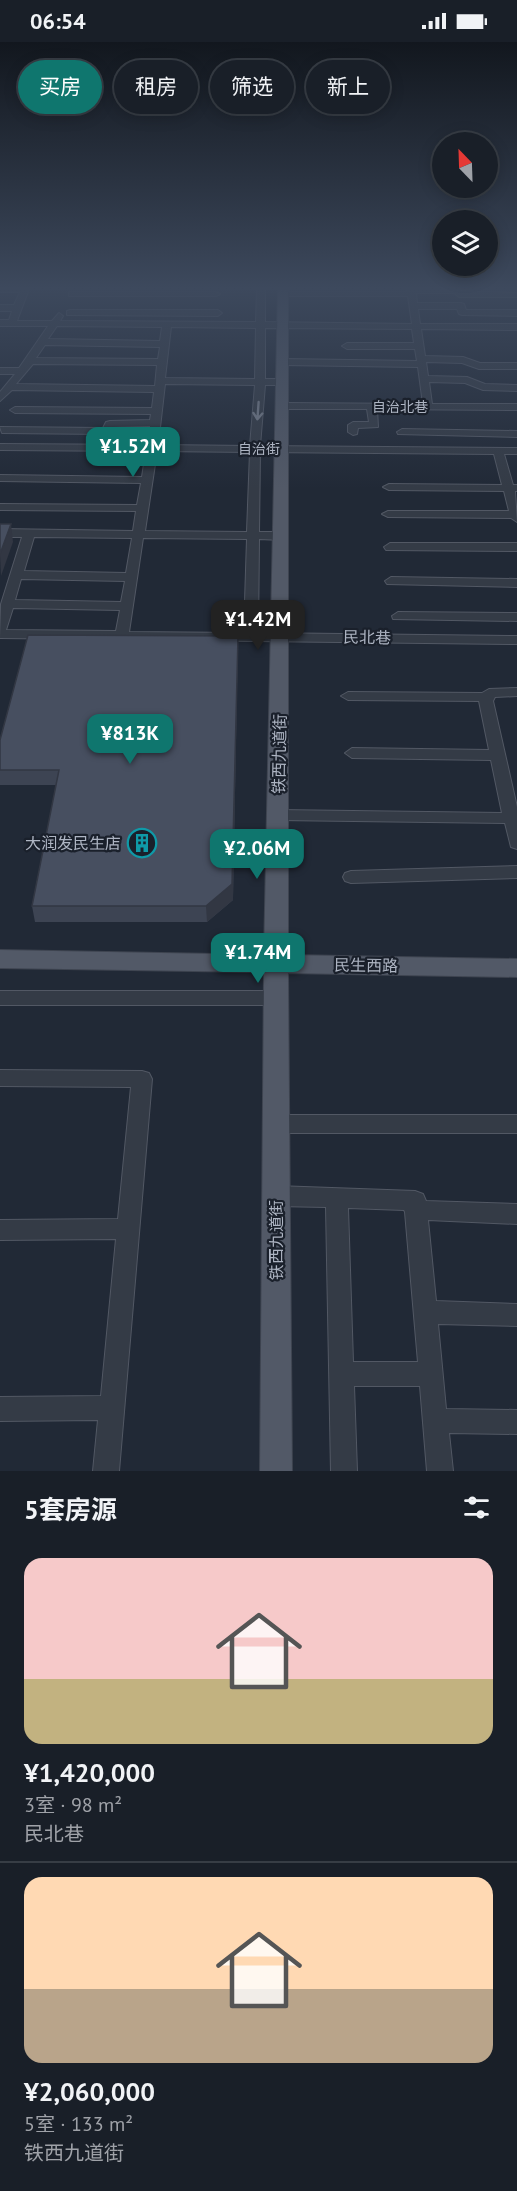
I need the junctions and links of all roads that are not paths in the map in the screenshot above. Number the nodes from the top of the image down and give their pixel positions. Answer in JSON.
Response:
{"nodes":[{"id":1,"x":33,"y":356,"type":"edge"},
{"id":2,"x":163,"y":356,"type":"edge"},
{"id":3,"x":260,"y":356,"type":"edge"},
{"id":4,"x":283,"y":356,"type":"edge"},
{"id":5,"x":421,"y":356,"type":"edge"},
{"id":6,"x":30,"y":360,"type":"junction"},
{"id":7,"x":422,"y":361,"type":"junction"},
{"id":8,"x":162,"y":362,"type":"junction"},
{"id":9,"x":517,"y":366,"type":"edge"},
{"id":10,"x":0,"y":371,"type":"edge"},
{"id":11,"x":22,"y":371,"type":"junction"},
{"id":12,"x":283,"y":372,"type":"junction"},
{"id":13,"x":424,"y":379,"type":"junction"},
{"id":14,"x":260,"y":382,"type":"junction"},
{"id":15,"x":160,"y":385,"type":"junction"},
{"id":16,"x":8,"y":387,"type":"junction"},
{"id":17,"x":517,"y":388,"type":"edge"},
{"id":18,"x":0,"y":398,"type":"edge"},
{"id":19,"x":283,"y":406,"type":"junction"},
{"id":20,"x":372,"y":407,"type":"junction"},
{"id":21,"x":428,"y":407,"type":"junction"},
{"id":22,"x":517,"y":407,"type":"edge"},
{"id":23,"x":15,"y":410,"type":"dead end"},
{"id":24,"x":157,"y":411,"type":"junction"},
{"id":25,"x":400,"y":419,"type":"junction"},
{"id":26,"x":155,"y":423,"type":"junction"},
{"id":27,"x":2,"y":430,"type":"dead end"},
{"id":28,"x":353,"y":432,"type":"dead end"},
{"id":29,"x":517,"y":434,"type":"edge"},
{"id":30,"x":0,"y":447,"type":"edge"},
{"id":31,"x":152,"y":448,"type":"junction"},
{"id":32,"x":255,"y":449,"type":"junction"},
{"id":33,"x":283,"y":449,"type":"junction"},
{"id":34,"x":405,"y":450,"type":"junction"},
{"id":35,"x":498,"y":451,"type":"junction"},
{"id":36,"x":517,"y":451,"type":"edge"},
{"id":37,"x":0,"y":471,"type":"edge"},
{"id":38,"x":0,"y":478,"type":"edge"},
{"id":39,"x":99,"y":480,"type":"junction"},
{"id":40,"x":147,"y":480,"type":"junction"},
{"id":41,"x":389,"y":487,"type":"dead end"},
{"id":42,"x":513,"y":488,"type":"edge"},
{"id":43,"x":0,"y":507,"type":"edge"},
{"id":44,"x":142,"y":508,"type":"junction"},
{"id":45,"x":516,"y":513,"type":"edge"},
{"id":46,"x":388,"y":514,"type":"dead end"},
{"id":47,"x":0,"y":533,"type":"edge"},
{"id":48,"x":28,"y":533,"type":"junction"},
{"id":49,"x":138,"y":535,"type":"junction"},
{"id":50,"x":255,"y":536,"type":"junction"},
{"id":51,"x":282,"y":536,"type":"junction"},
{"id":52,"x":390,"y":547,"type":"dead end"},
{"id":53,"x":517,"y":547,"type":"edge"},
{"id":54,"x":16,"y":575,"type":"junction"},
{"id":55,"x":132,"y":577,"type":"junction"},
{"id":56,"x":391,"y":581,"type":"dead end"},
{"id":57,"x":517,"y":583,"type":"edge"},
{"id":58,"x":8,"y":604,"type":"junction"},
{"id":59,"x":127,"y":606,"type":"junction"},
{"id":60,"x":398,"y":616,"type":"dead end"},
{"id":61,"x":517,"y":617,"type":"edge"},
{"id":62,"x":0,"y":629,"type":"edge"},
{"id":63,"x":0,"y":634,"type":"edge"},
{"id":64,"x":122,"y":635,"type":"junction"},
{"id":65,"x":251,"y":636,"type":"junction"},
{"id":66,"x":280,"y":636,"type":"junction"},
{"id":67,"x":517,"y":640,"type":"edge"},
{"id":68,"x":517,"y":692,"type":"edge"},
{"id":69,"x":348,"y":696,"type":"dead end"},
{"id":70,"x":488,"y":697,"type":"junction"},
{"id":71,"x":352,"y":753,"type":"dead end"},
{"id":72,"x":498,"y":755,"type":"junction"},
{"id":73,"x":278,"y":815,"type":"junction"},
{"id":74,"x":514,"y":818,"type":"edge"},
{"id":75,"x":517,"y":843,"type":"edge"},
{"id":76,"x":517,"y":872,"type":"edge"},
{"id":77,"x":351,"y":877,"type":"dead end"},
{"id":78,"x":0,"y":959,"type":"edge"},
{"id":79,"x":276,"y":963,"type":"junction"},
{"id":80,"x":517,"y":968,"type":"edge"},
{"id":81,"x":0,"y":998,"type":"edge"},
{"id":82,"x":276,"y":998,"type":"junction"},
{"id":83,"x":0,"y":1078,"type":"edge"},
{"id":84,"x":276,"y":1124,"type":"junction"},
{"id":85,"x":517,"y":1124,"type":"edge"},
{"id":86,"x":276,"y":1196,"type":"junction"},
{"id":87,"x":337,"y":1197,"type":"junction"},
{"id":88,"x":415,"y":1210,"type":"junction"},
{"id":89,"x":517,"y":1214,"type":"edge"},
{"id":90,"x":128,"y":1229,"type":"junction"},
{"id":91,"x":0,"y":1230,"type":"edge"},
{"id":92,"x":425,"y":1312,"type":"junction"},
{"id":93,"x":517,"y":1315,"type":"edge"},
{"id":94,"x":342,"y":1374,"type":"junction"},
{"id":95,"x":431,"y":1374,"type":"junction"},
{"id":96,"x":111,"y":1408,"type":"junction"},
{"id":97,"x":0,"y":1409,"type":"edge"},
{"id":98,"x":435,"y":1421,"type":"junction"},
{"id":99,"x":517,"y":1422,"type":"edge"},
{"id":100,"x":105,"y":1471,"type":"edge"},
{"id":101,"x":276,"y":1471,"type":"edge"},
{"id":102,"x":344,"y":1471,"type":"edge"},
{"id":103,"x":440,"y":1471,"type":"edge"}],
"edges":[{"from":1,"to":6,"type":"street"},
{"from":2,"to":8,"type":"street"},
{"from":3,"to":14,"type":"street"},
{"from":4,"to":12,"type":"main road","name":"铁西九道街"},
{"from":5,"to":7,"type":"street"},
{"from":6,"to":8,"type":"street"},
{"from":6,"to":11,"type":"street"},
{"from":7,"to":9,"type":"street"},
{"from":7,"to":12,"type":"street"},
{"from":7,"to":13,"type":"street"},
{"from":8,"to":15,"type":"street"},
{"from":10,"to":11,"type":"street"},
{"from":11,"to":16,"type":"street"},
{"from":12,"to":14,"type":"street"},
{"from":12,"to":19,"type":"main road","name":"铁西九道街"},
{"from":13,"to":17,"type":"street"},
{"from":13,"to":21,"type":"street"},
{"from":14,"to":15,"type":"street"},
{"from":14,"to":32,"type":"street","one_way":true},
{"from":15,"to":16,"type":"street"},
{"from":15,"to":24,"type":"street"},
{"from":16,"to":18,"type":"street"},
{"from":19,"to":20,"type":"street","name":"自治北巷"},
{"from":19,"to":33,"type":"main road","name":"铁西九道街"},
{"from":20,"to":25,"type":"street","name":"自治北巷"},
{"from":20,"to":28,"type":"street"},
{"from":21,"to":22,"type":"street","name":"自治北巷"},
{"from":21,"to":25,"type":"street","name":"自治北巷"},
{"from":23,"to":24,"type":"street"},
{"from":24,"to":26,"type":"street"},
{"from":25,"to":29,"type":"street"},
{"from":25,"to":34,"type":"street"},
{"from":26,"to":27,"type":"street"},
{"from":26,"to":31,"type":"street"},
{"from":30,"to":31,"type":"street","name":"自治街"},
{"from":31,"to":32,"type":"street","name":"自治街"},
{"from":31,"to":40,"type":"street"},
{"from":32,"to":33,"type":"street","name":"自治街"},
{"from":32,"to":50,"type":"street"},
{"from":33,"to":34,"type":"street","name":"自治街"},
{"from":33,"to":51,"type":"main road","name":"铁西九道街"},
{"from":34,"to":35,"type":"street","name":"自治街"},
{"from":35,"to":36,"type":"street","name":"自治街"},
{"from":35,"to":42,"type":"street"},
{"from":37,"to":39,"type":"street"},
{"from":38,"to":39,"type":"street"},
{"from":39,"to":40,"type":"street"},
{"from":40,"to":44,"type":"street"},
{"from":41,"to":42,"type":"street"},
{"from":42,"to":45,"type":"street"},
{"from":43,"to":44,"type":"street"},
{"from":44,"to":49,"type":"street"},
{"from":45,"to":46,"type":"street"},
{"from":47,"to":48,"type":"street"},
{"from":48,"to":49,"type":"street"},
{"from":48,"to":54,"type":"street"},
{"from":49,"to":50,"type":"street"},
{"from":49,"to":55,"type":"street"},
{"from":50,"to":51,"type":"street"},
{"from":50,"to":65,"type":"street"},
{"from":51,"to":66,"type":"main road","name":"铁西九道街"},
{"from":52,"to":53,"type":"street"},
{"from":54,"to":55,"type":"street"},
{"from":54,"to":58,"type":"street"},
{"from":55,"to":59,"type":"street"},
{"from":56,"to":57,"type":"street"},
{"from":58,"to":59,"type":"street"},
{"from":58,"to":62,"type":"street"},
{"from":59,"to":64,"type":"street"},
{"from":60,"to":61,"type":"street"},
{"from":63,"to":64,"type":"street","name":"民北巷"},
{"from":64,"to":65,"type":"street","name":"民北巷"},
{"from":65,"to":66,"type":"street","name":"民北巷"},
{"from":66,"to":67,"type":"street","name":"民北巷"},
{"from":66,"to":73,"type":"main road","name":"铁西九道街"},
{"from":68,"to":70,"type":"street"},
{"from":69,"to":70,"type":"street"},
{"from":70,"to":72,"type":"street"},
{"from":71,"to":72,"type":"street"},
{"from":72,"to":74,"type":"street"},
{"from":73,"to":74,"type":"street"},
{"from":73,"to":79,"type":"main road","name":"铁西九道街"},
{"from":74,"to":75,"type":"street"},
{"from":76,"to":77,"type":"street"},
{"from":78,"to":79,"type":"main road","name":"民生西路"},
{"from":79,"to":80,"type":"main road","name":"民生西路"},
{"from":79,"to":82,"type":"main road","name":"铁西九道街"},
{"from":81,"to":82,"type":"street"},
{"from":82,"to":84,"type":"main road","name":"铁西九道街"},
{"from":83,"to":90,"type":"street"},
{"from":84,"to":85,"type":"street"},
{"from":84,"to":86,"type":"main road","name":"铁西九道街"},
{"from":86,"to":87,"type":"street"},
{"from":86,"to":101,"type":"main road","name":"铁西九道街"},
{"from":87,"to":88,"type":"street"},
{"from":87,"to":94,"type":"street"},
{"from":88,"to":89,"type":"street"},
{"from":88,"to":92,"type":"street"},
{"from":90,"to":91,"type":"street"},
{"from":90,"to":96,"type":"street"},
{"from":92,"to":93,"type":"street"},
{"from":92,"to":95,"type":"street"},
{"from":94,"to":95,"type":"street"},
{"from":94,"to":102,"type":"street"},
{"from":95,"to":98,"type":"street"},
{"from":96,"to":97,"type":"street"},
{"from":96,"to":100,"type":"street"},
{"from":98,"to":99,"type":"street"},
{"from":98,"to":103,"type":"street"}]}
